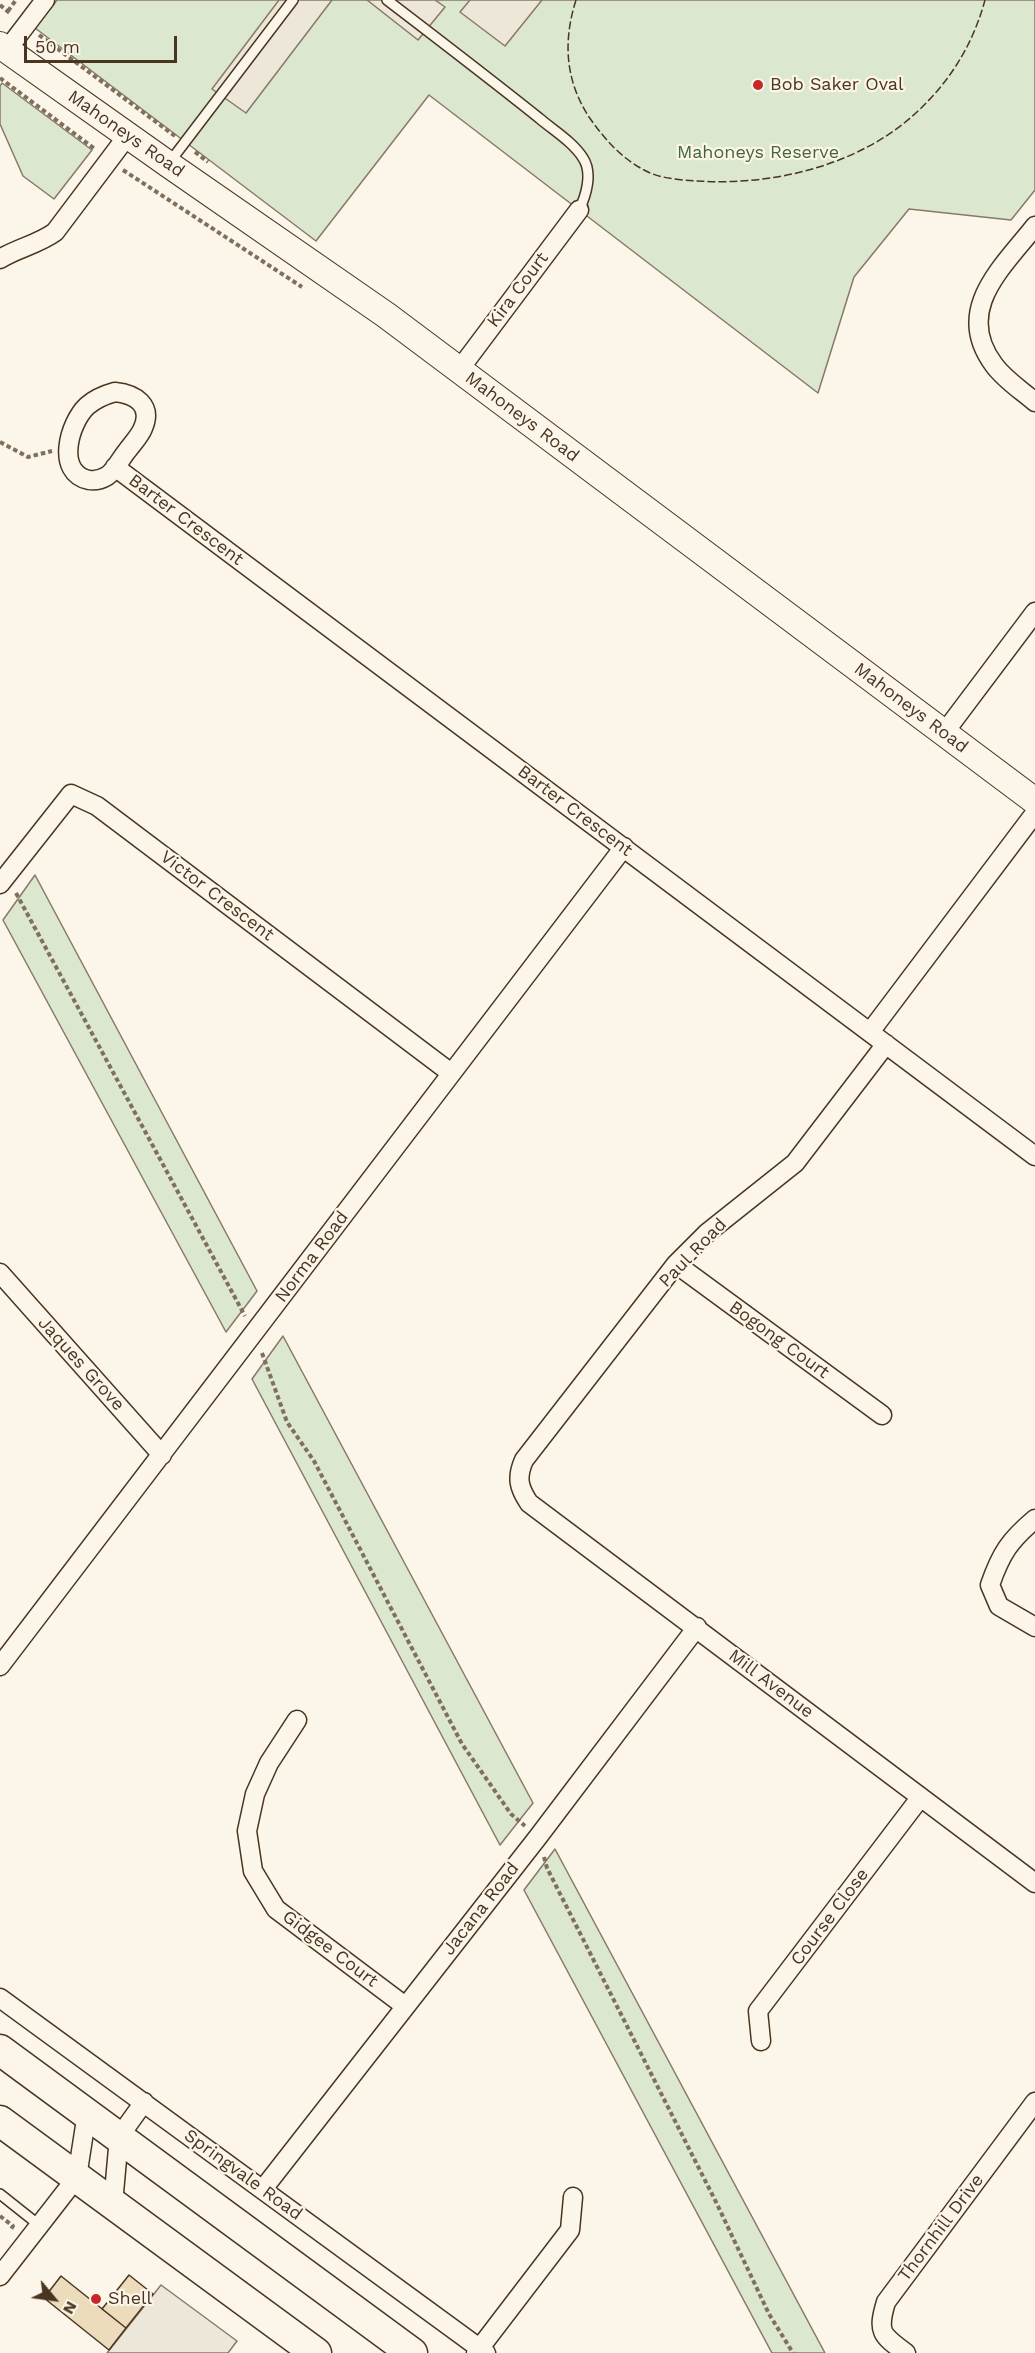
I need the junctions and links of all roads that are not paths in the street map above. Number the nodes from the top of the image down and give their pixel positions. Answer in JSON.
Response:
{"nodes":[{"id":1,"x":45,"y":0,"type":"edge"},
{"id":2,"x":293,"y":0,"type":"edge"},
{"id":3,"x":387,"y":0,"type":"edge"},
{"id":4,"x":4,"y":47,"type":"edge"},
{"id":5,"x":128,"y":135,"type":"junction"},
{"id":6,"x":168,"y":164,"type":"junction"},
{"id":7,"x":579,"y":210,"type":"joint"},
{"id":8,"x":1035,"y":226,"type":"edge"},
{"id":9,"x":0,"y":259,"type":"edge"},
{"id":10,"x":459,"y":370,"type":"junction"},
{"id":11,"x":1035,"y":402,"type":"edge"},
{"id":12,"x":115,"y":466,"type":"junction"},
{"id":13,"x":1035,"y":612,"type":"edge"},
{"id":14,"x":944,"y":733,"type":"junction"},
{"id":15,"x":1035,"y":801,"type":"edge"},
{"id":16,"x":1035,"y":813,"type":"edge"},
{"id":17,"x":624,"y":847,"type":"junction"},
{"id":18,"x":3,"y":879,"type":"edge"},
{"id":19,"x":870,"y":1032,"type":"junction"},
{"id":20,"x":886,"y":1044,"type":"junction"},
{"id":21,"x":451,"y":1073,"type":"junction"},
{"id":22,"x":1035,"y":1156,"type":"edge"},
{"id":23,"x":676,"y":1264,"type":"junction"},
{"id":24,"x":0,"y":1273,"type":"edge"},
{"id":25,"x":882,"y":1415,"type":"dead end"},
{"id":26,"x":162,"y":1455,"type":"junction"},
{"id":27,"x":518,"y":1478,"type":"joint"},
{"id":28,"x":1035,"y":1519,"type":"edge"},
{"id":29,"x":697,"y":1627,"type":"junction"},
{"id":30,"x":1035,"y":1627,"type":"edge"},
{"id":31,"x":0,"y":1666,"type":"edge"},
{"id":32,"x":297,"y":1720,"type":"dead end"},
{"id":33,"x":921,"y":1798,"type":"junction"},
{"id":34,"x":1035,"y":1883,"type":"edge"},
{"id":35,"x":0,"y":1998,"type":"edge"},
{"id":36,"x":405,"y":2006,"type":"junction"},
{"id":37,"x":761,"y":2042,"type":"dead end"},
{"id":38,"x":0,"y":2050,"type":"edge"},
{"id":39,"x":144,"y":2102,"type":"junction"},
{"id":40,"x":1035,"y":2102,"type":"edge"},
{"id":41,"x":87,"y":2114,"type":"junction"},
{"id":42,"x":0,"y":2121,"type":"edge"},
{"id":43,"x":119,"y":2137,"type":"junction"},
{"id":44,"x":77,"y":2177,"type":"junction"},
{"id":45,"x":262,"y":2189,"type":"junction"},
{"id":46,"x":0,"y":2194,"type":"edge"},
{"id":47,"x":573,"y":2197,"type":"dead end"},
{"id":48,"x":113,"y":2204,"type":"junction"},
{"id":49,"x":39,"y":2225,"type":"junction"},
{"id":50,"x":0,"y":2276,"type":"edge"},
{"id":51,"x":480,"y":2351,"type":"edge"},
{"id":52,"x":316,"y":2353,"type":"edge"},
{"id":53,"x":412,"y":2353,"type":"edge"},
{"id":54,"x":906,"y":2353,"type":"edge"}],
"edges":[{"from":1,"to":4,"type":"street"},
{"from":2,"to":6,"type":"lane"},
{"from":3,"to":7,"type":"lane"},
{"from":4,"to":5,"type":"main road","name":"Mahoneys Road"},
{"from":5,"to":6,"type":"main road","name":"Mahoneys Road"},
{"from":5,"to":9,"type":"street"},
{"from":6,"to":10,"type":"main road","name":"Mahoneys Road"},
{"from":7,"to":10,"type":"street","name":"Kira Court"},
{"from":8,"to":11,"type":"street"},
{"from":10,"to":14,"type":"main road","name":"Mahoneys Road"},
{"from":12,"to":12,"type":"street","name":"Barter Crescent"},
{"from":12,"to":17,"type":"street","name":"Barter Crescent"},
{"from":13,"to":14,"type":"street"},
{"from":14,"to":15,"type":"main road","name":"Mahoneys Road"},
{"from":16,"to":19,"type":"street"},
{"from":17,"to":19,"type":"street","name":"Barter Crescent"},
{"from":17,"to":21,"type":"street","name":"Norma Road"},
{"from":18,"to":21,"type":"street","name":"Victor Crescent"},
{"from":19,"to":20,"type":"street","name":"Barter Crescent"},
{"from":20,"to":22,"type":"street","name":"Barter Crescent"},
{"from":20,"to":23,"type":"street","name":"Paul Road"},
{"from":21,"to":26,"type":"street","name":"Norma Road"},
{"from":23,"to":25,"type":"street","name":"Bogong Court"},
{"from":23,"to":27,"type":"street","name":"Paul Road"},
{"from":24,"to":26,"type":"street","name":"Jaques Grove"},
{"from":26,"to":31,"type":"street","name":"Norma Road"},
{"from":27,"to":29,"type":"street","name":"Mill Avenue"},
{"from":28,"to":30,"type":"street"},
{"from":29,"to":33,"type":"street","name":"Mill Avenue"},
{"from":29,"to":36,"type":"street","name":"Jacana Road"},
{"from":32,"to":36,"type":"street","name":"Gidgee Court"},
{"from":33,"to":34,"type":"street","name":"Mill Avenue"},
{"from":33,"to":37,"type":"street","name":"Course Close"},
{"from":35,"to":39,"type":"street","name":"Springvale Road"},
{"from":36,"to":45,"type":"street","name":"Jacana Road"},
{"from":38,"to":41,"type":"highway"},
{"from":39,"to":43,"type":"street"},
{"from":39,"to":45,"type":"street","name":"Springvale Road"},
{"from":40,"to":54,"type":"street","name":"Thornhill Drive"},
{"from":41,"to":43,"type":"highway"},
{"from":41,"to":44,"type":"street"},
{"from":42,"to":44,"type":"highway"},
{"from":43,"to":48,"type":"street"},
{"from":43,"to":53,"type":"highway"},
{"from":44,"to":48,"type":"highway"},
{"from":44,"to":49,"type":"street"},
{"from":45,"to":51,"type":"street","name":"Springvale Road"},
{"from":46,"to":49,"type":"lane"},
{"from":47,"to":51,"type":"street"},
{"from":48,"to":52,"type":"highway"},
{"from":49,"to":50,"type":"street"}]}
